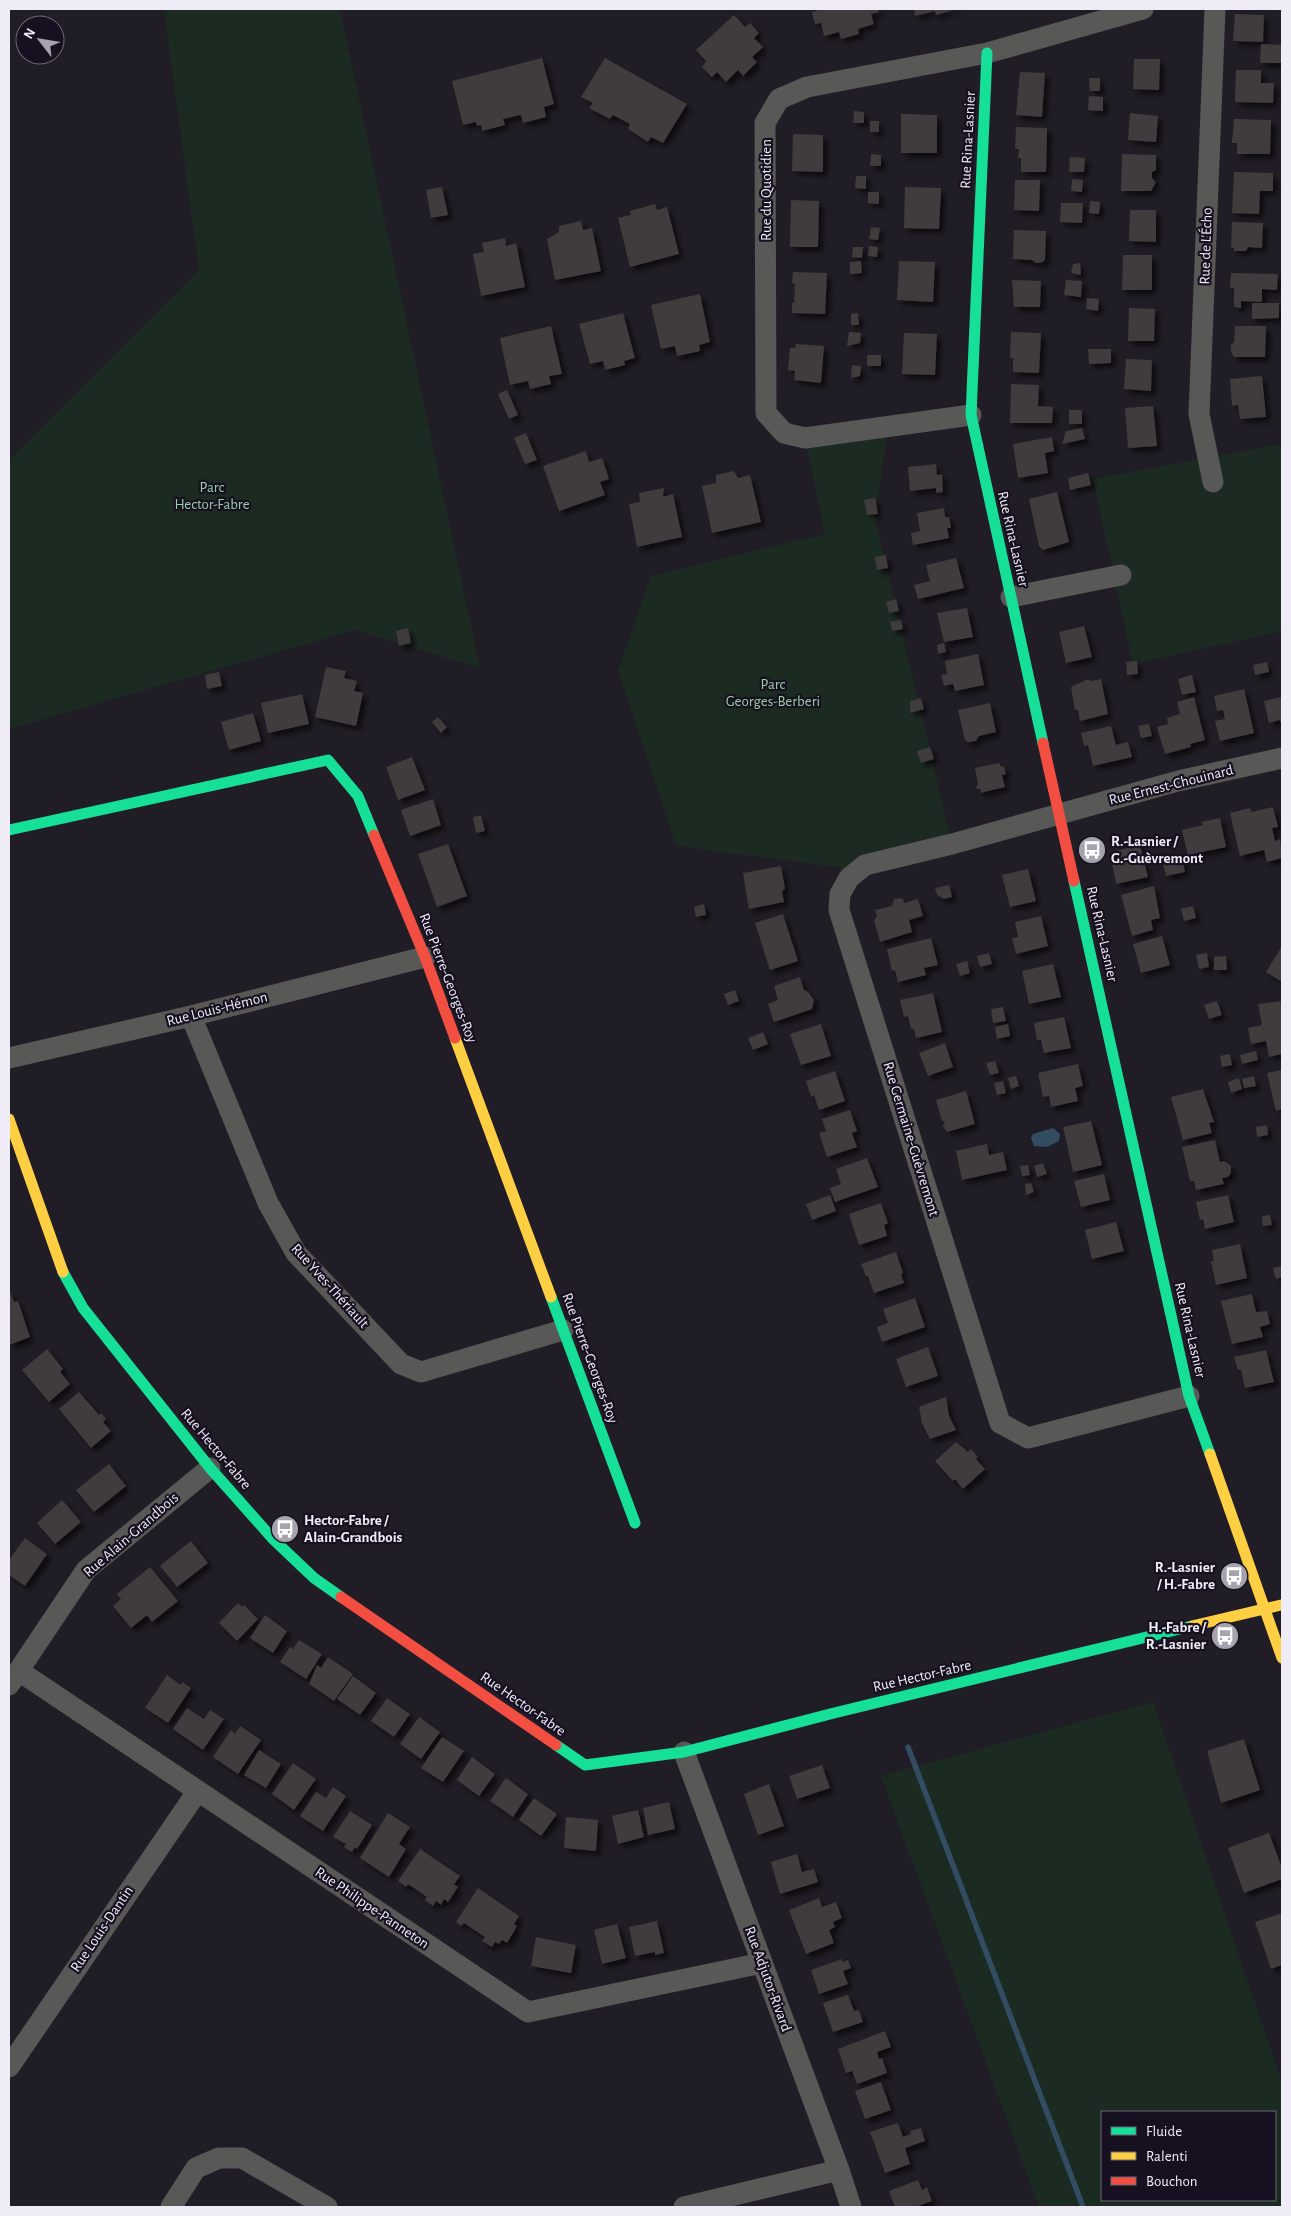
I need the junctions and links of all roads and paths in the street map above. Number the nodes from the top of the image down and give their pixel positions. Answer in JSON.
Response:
{"nodes":[{"id":1,"x":1143,"y":9,"type":"edge"},
{"id":2,"x":1215,"y":9,"type":"edge"},
{"id":3,"x":987,"y":53,"type":"junction"},
{"id":4,"x":971,"y":415,"type":"junction"},
{"id":5,"x":1213,"y":482,"type":"dead end"},
{"id":6,"x":1121,"y":575,"type":"dead end"},
{"id":7,"x":1012,"y":597,"type":"junction"},
{"id":8,"x":1282,"y":758,"type":"edge"},
{"id":9,"x":1060,"y":814,"type":"junction"},
{"id":10,"x":9,"y":830,"type":"edge"},
{"id":11,"x":425,"y":957,"type":"junction"},
{"id":12,"x":190,"y":1016,"type":"junction"},
{"id":13,"x":9,"y":1058,"type":"edge"},
{"id":14,"x":9,"y":1119,"type":"edge"},
{"id":15,"x":563,"y":1330,"type":"junction"},
{"id":16,"x":1190,"y":1396,"type":"junction"},
{"id":17,"x":210,"y":1468,"type":"junction"},
{"id":18,"x":635,"y":1523,"type":"dead end"},
{"id":19,"x":1282,"y":1604,"type":"edge"},
{"id":20,"x":1265,"y":1609,"type":"junction"},
{"id":21,"x":1282,"y":1658,"type":"edge"},
{"id":22,"x":14,"y":1678,"type":"edge"},
{"id":23,"x":684,"y":1752,"type":"junction"},
{"id":24,"x":197,"y":1792,"type":"junction"},
{"id":25,"x":762,"y":1963,"type":"junction"},
{"id":26,"x":9,"y":2067,"type":"edge"},
{"id":27,"x":840,"y":2170,"type":"junction"},
{"id":28,"x":171,"y":2207,"type":"edge"},
{"id":29,"x":327,"y":2207,"type":"edge"},
{"id":30,"x":684,"y":2207,"type":"edge"},
{"id":31,"x":851,"y":2207,"type":"edge"}],
"edges":[{"from":1,"to":3,"type":"street","name":"Rue du Quotidien"},
{"from":2,"to":5,"type":"street","name":"Rue de L'Écho"},
{"from":3,"to":4,"type":"street","name":"Rue Rina-Lasnier"},
{"from":3,"to":4,"type":"street","name":"Rue du Quotidien"},
{"from":4,"to":7,"type":"street","name":"Rue Rina-Lasnier"},
{"from":6,"to":7,"type":"street"},
{"from":7,"to":9,"type":"street","name":"Rue Rina-Lasnier"},
{"from":8,"to":9,"type":"street","name":"Rue Ernest-Chouinard"},
{"from":9,"to":16,"type":"street","name":"Rue Rina-Lasnier"},
{"from":9,"to":16,"type":"street","name":"Rue Germaine-Guèvremont"},
{"from":10,"to":11,"type":"street","name":"Rue Pierre-Georges-Roy"},
{"from":11,"to":12,"type":"street","name":"Rue Louis-Hémon"},
{"from":11,"to":15,"type":"street","name":"Rue Pierre-Georges-Roy"},
{"from":12,"to":13,"type":"street","name":"Rue Louis-Hémon"},
{"from":12,"to":15,"type":"street","name":"Rue Yves-Thériault"},
{"from":14,"to":17,"type":"street","name":"Rue Hector-Fabre"},
{"from":15,"to":18,"type":"street","name":"Rue Pierre-Georges-Roy"},
{"from":16,"to":20,"type":"street","name":"Rue Rina-Lasnier"},
{"from":17,"to":22,"type":"street","name":"Rue Alain-Grandbois"},
{"from":17,"to":23,"type":"street","name":"Rue Hector-Fabre"},
{"from":19,"to":20,"type":"street","name":"Rue Hector-Fabre"},
{"from":20,"to":21,"type":"street","name":"Rue Rina-Lasnier"},
{"from":20,"to":23,"type":"street","name":"Rue Hector-Fabre"},
{"from":22,"to":24,"type":"street","name":"Rue Philippe-Panneton"},
{"from":23,"to":25,"type":"street","name":"Rue Adjutor-Rivard"},
{"from":24,"to":25,"type":"street","name":"Rue Philippe-Panneton"},
{"from":24,"to":26,"type":"street","name":"Rue Louis-Dantin"},
{"from":25,"to":27,"type":"street","name":"Rue Adjutor-Rivard"},
{"from":27,"to":30,"type":"street"},
{"from":27,"to":31,"type":"street","name":"Rue Adjutor-Rivard"},
{"from":28,"to":29,"type":"street"}]}
